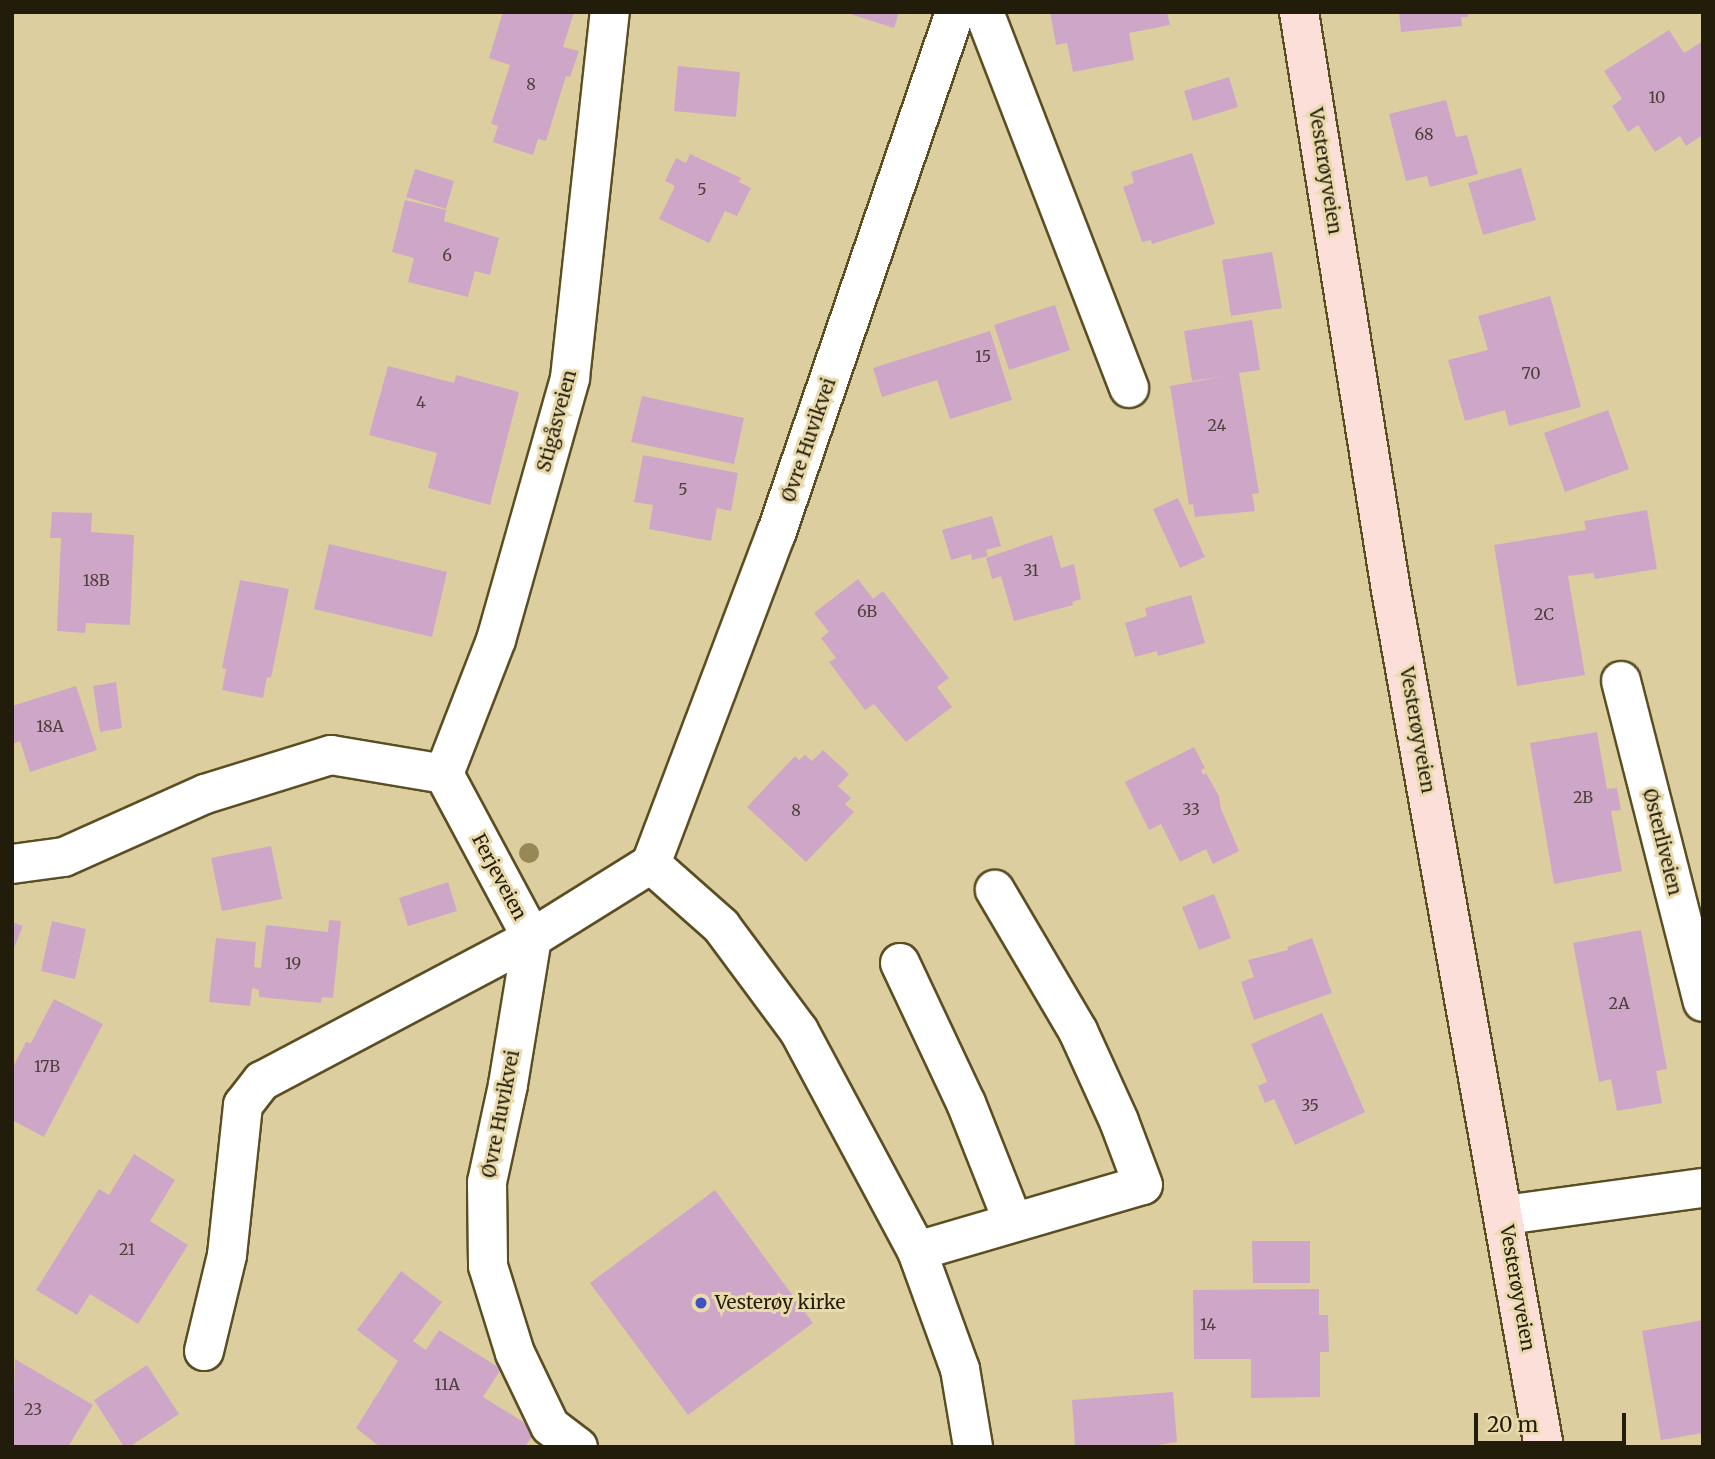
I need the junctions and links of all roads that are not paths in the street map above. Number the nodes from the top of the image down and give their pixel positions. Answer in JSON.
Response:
{"nodes":[{"id":1,"x":610,"y":12,"type":"edge"},
{"id":2,"x":955,"y":12,"type":"edge"},
{"id":3,"x":984,"y":12,"type":"edge"},
{"id":4,"x":1299,"y":12,"type":"edge"},
{"id":5,"x":1129,"y":388,"type":"dead end"},
{"id":6,"x":1621,"y":681,"type":"dead end"},
{"id":7,"x":444,"y":774,"type":"junction"},
{"id":8,"x":12,"y":864,"type":"edge"},
{"id":9,"x":651,"y":864,"type":"junction"},
{"id":10,"x":995,"y":890,"type":"dead end"},
{"id":11,"x":531,"y":938,"type":"junction"},
{"id":12,"x":900,"y":963,"type":"dead end"},
{"id":13,"x":1703,"y":1002,"type":"edge"},
{"id":14,"x":1703,"y":1188,"type":"edge"},
{"id":15,"x":1505,"y":1215,"type":"junction"},
{"id":16,"x":1013,"y":1222,"type":"junction"},
{"id":17,"x":917,"y":1251,"type":"junction"},
{"id":18,"x":204,"y":1351,"type":"dead end"},
{"id":19,"x":578,"y":1447,"type":"edge"},
{"id":20,"x":973,"y":1447,"type":"edge"},
{"id":21,"x":1544,"y":1447,"type":"edge"}],
"edges":[{"from":1,"to":7,"type":"street","name":"Stigåsveien"},
{"from":2,"to":9,"type":"street","name":"Øvre Huvikvei"},
{"from":3,"to":5,"type":"street"},
{"from":4,"to":15,"type":"main road","name":"Vesterøyveien"},
{"from":6,"to":13,"type":"street","name":"Østerliveien"},
{"from":7,"to":8,"type":"street"},
{"from":7,"to":11,"type":"street","name":"Ferjeveien"},
{"from":9,"to":11,"type":"street"},
{"from":9,"to":17,"type":"street"},
{"from":10,"to":16,"type":"street"},
{"from":11,"to":18,"type":"street","name":"Ferjeveien"},
{"from":11,"to":19,"type":"street","name":"Øvre Huvikvei"},
{"from":12,"to":16,"type":"street"},
{"from":14,"to":15,"type":"street"},
{"from":15,"to":21,"type":"main road","name":"Vesterøyveien"},
{"from":16,"to":17,"type":"street"},
{"from":17,"to":20,"type":"street"}]}
